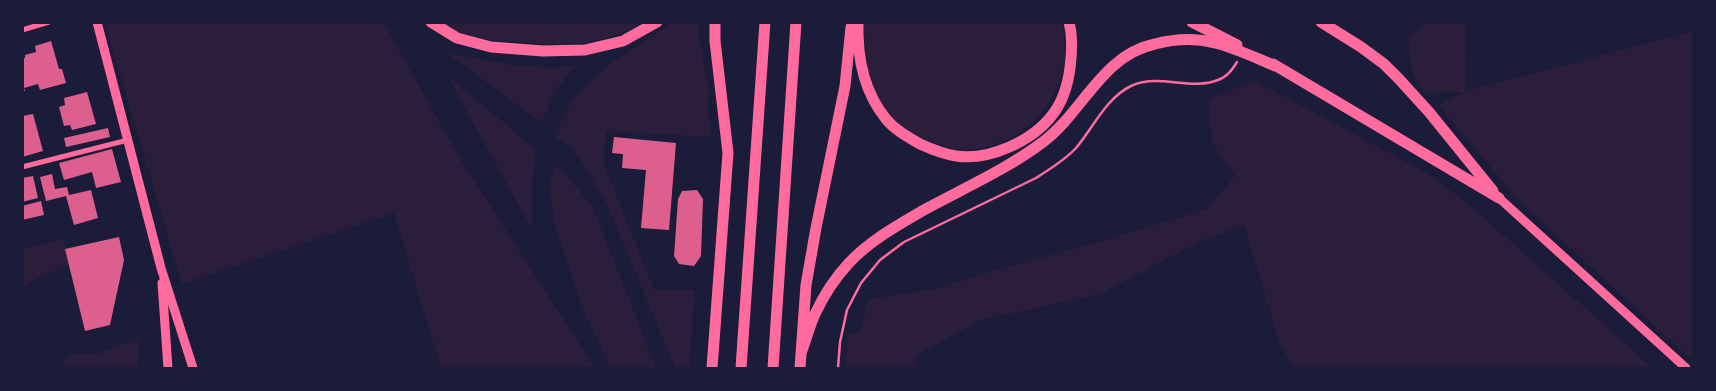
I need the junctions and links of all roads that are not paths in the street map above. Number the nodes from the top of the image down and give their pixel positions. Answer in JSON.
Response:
{"nodes":[{"id":1,"x":49,"y":22,"type":"edge"},
{"id":2,"x":97,"y":22,"type":"edge"},
{"id":3,"x":431,"y":22,"type":"edge"},
{"id":4,"x":657,"y":22,"type":"edge"},
{"id":5,"x":715,"y":22,"type":"edge"},
{"id":6,"x":765,"y":22,"type":"edge"},
{"id":7,"x":796,"y":22,"type":"edge"},
{"id":8,"x":852,"y":22,"type":"edge"},
{"id":9,"x":858,"y":22,"type":"edge"},
{"id":10,"x":1068,"y":22,"type":"edge"},
{"id":11,"x":1192,"y":22,"type":"edge"},
{"id":12,"x":1321,"y":22,"type":"edge"},
{"id":13,"x":22,"y":30,"type":"edge"},
{"id":14,"x":1278,"y":67,"type":"junction"},
{"id":15,"x":128,"y":140,"type":"junction"},
{"id":16,"x":22,"y":167,"type":"edge"},
{"id":17,"x":1499,"y":198,"type":"junction"},
{"id":18,"x":161,"y":268,"type":"junction"},
{"id":19,"x":801,"y":354,"type":"junction"},
{"id":20,"x":168,"y":368,"type":"edge"},
{"id":21,"x":193,"y":368,"type":"edge"},
{"id":22,"x":712,"y":368,"type":"edge"},
{"id":23,"x":741,"y":368,"type":"edge"},
{"id":24,"x":773,"y":368,"type":"edge"},
{"id":25,"x":800,"y":368,"type":"edge"},
{"id":26,"x":1686,"y":368,"type":"edge"}],
"edges":[{"from":1,"to":13,"type":"street"},
{"from":2,"to":15,"type":"street"},
{"from":3,"to":4,"type":"highway"},
{"from":5,"to":22,"type":"highway"},
{"from":6,"to":23,"type":"highway"},
{"from":7,"to":24,"type":"highway"},
{"from":8,"to":19,"type":"highway"},
{"from":9,"to":10,"type":"highway"},
{"from":11,"to":14,"type":"highway"},
{"from":12,"to":17,"type":"highway"},
{"from":14,"to":17,"type":"highway"},
{"from":14,"to":19,"type":"highway"},
{"from":15,"to":16,"type":"street"},
{"from":15,"to":18,"type":"street"},
{"from":17,"to":26,"type":"street"},
{"from":18,"to":20,"type":"street"},
{"from":18,"to":21,"type":"street"},
{"from":19,"to":25,"type":"highway"}]}
